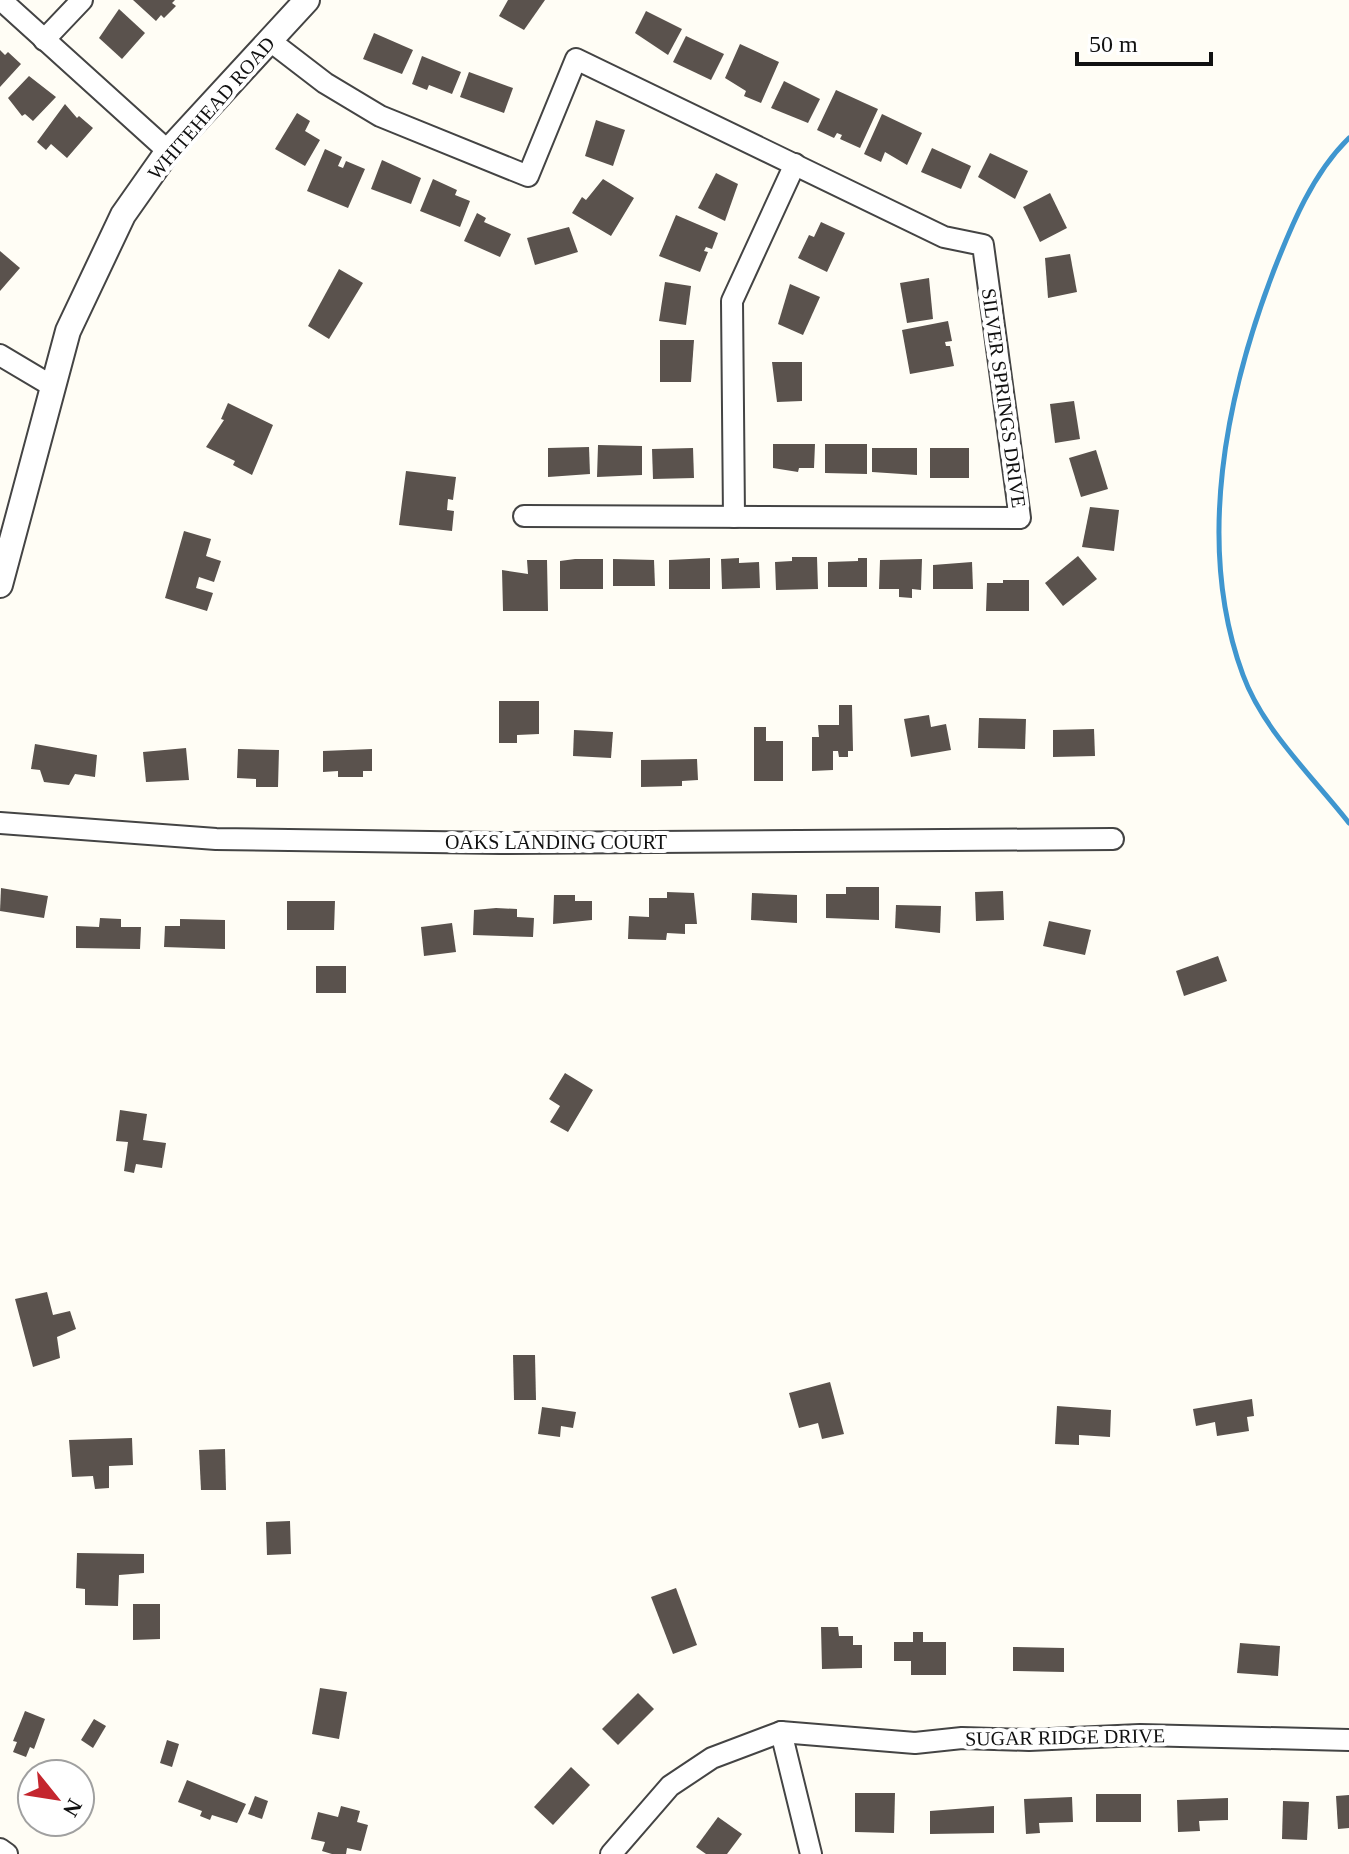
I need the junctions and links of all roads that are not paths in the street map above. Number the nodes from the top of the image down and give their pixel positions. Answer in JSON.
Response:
{"nodes":[{"id":1,"x":1,"y":0,"type":"edge"},
{"id":2,"x":82,"y":0,"type":"edge"},
{"id":3,"x":307,"y":0,"type":"edge"},
{"id":4,"x":44,"y":40,"type":"junction"},
{"id":5,"x":269,"y":40,"type":"junction"},
{"id":6,"x":168,"y":151,"type":"junction"},
{"id":7,"x":795,"y":164,"type":"junction"},
{"id":8,"x":0,"y":355,"type":"edge"},
{"id":9,"x":52,"y":386,"type":"junction"},
{"id":10,"x":524,"y":516,"type":"dead end"},
{"id":11,"x":734,"y":517,"type":"junction"},
{"id":12,"x":0,"y":585,"type":"edge"},
{"id":13,"x":0,"y":823,"type":"edge"},
{"id":14,"x":1113,"y":839,"type":"dead end"},
{"id":15,"x":781,"y":1732,"type":"junction"},
{"id":16,"x":1349,"y":1740,"type":"edge"},
{"id":17,"x":0,"y":1849,"type":"edge"},
{"id":18,"x":7,"y":1854,"type":"edge"},
{"id":19,"x":611,"y":1854,"type":"edge"},
{"id":20,"x":811,"y":1854,"type":"edge"}],
"edges":[{"from":1,"to":4,"type":"street"},
{"from":2,"to":4,"type":"street"},
{"from":3,"to":5,"type":"street","name":"WHITEHEAD ROAD"},
{"from":4,"to":6,"type":"street"},
{"from":5,"to":6,"type":"street","name":"WHITEHEAD ROAD"},
{"from":5,"to":7,"type":"street","name":"SILVER SPRINGS DRIVE"},
{"from":6,"to":9,"type":"street","name":"WHITEHEAD ROAD"},
{"from":7,"to":11,"type":"street"},
{"from":7,"to":11,"type":"street","name":"SILVER SPRINGS DRIVE"},
{"from":8,"to":9,"type":"street"},
{"from":9,"to":12,"type":"street","name":"WHITEHEAD ROAD"},
{"from":10,"to":11,"type":"street","name":"SILVER SPRINGS DRIVE"},
{"from":13,"to":14,"type":"street","name":"OAKS LANDING COURT"},
{"from":15,"to":16,"type":"street","name":"SUGAR RIDGE DRIVE"},
{"from":15,"to":19,"type":"street"},
{"from":15,"to":20,"type":"street"},
{"from":17,"to":18,"type":"street"}]}
